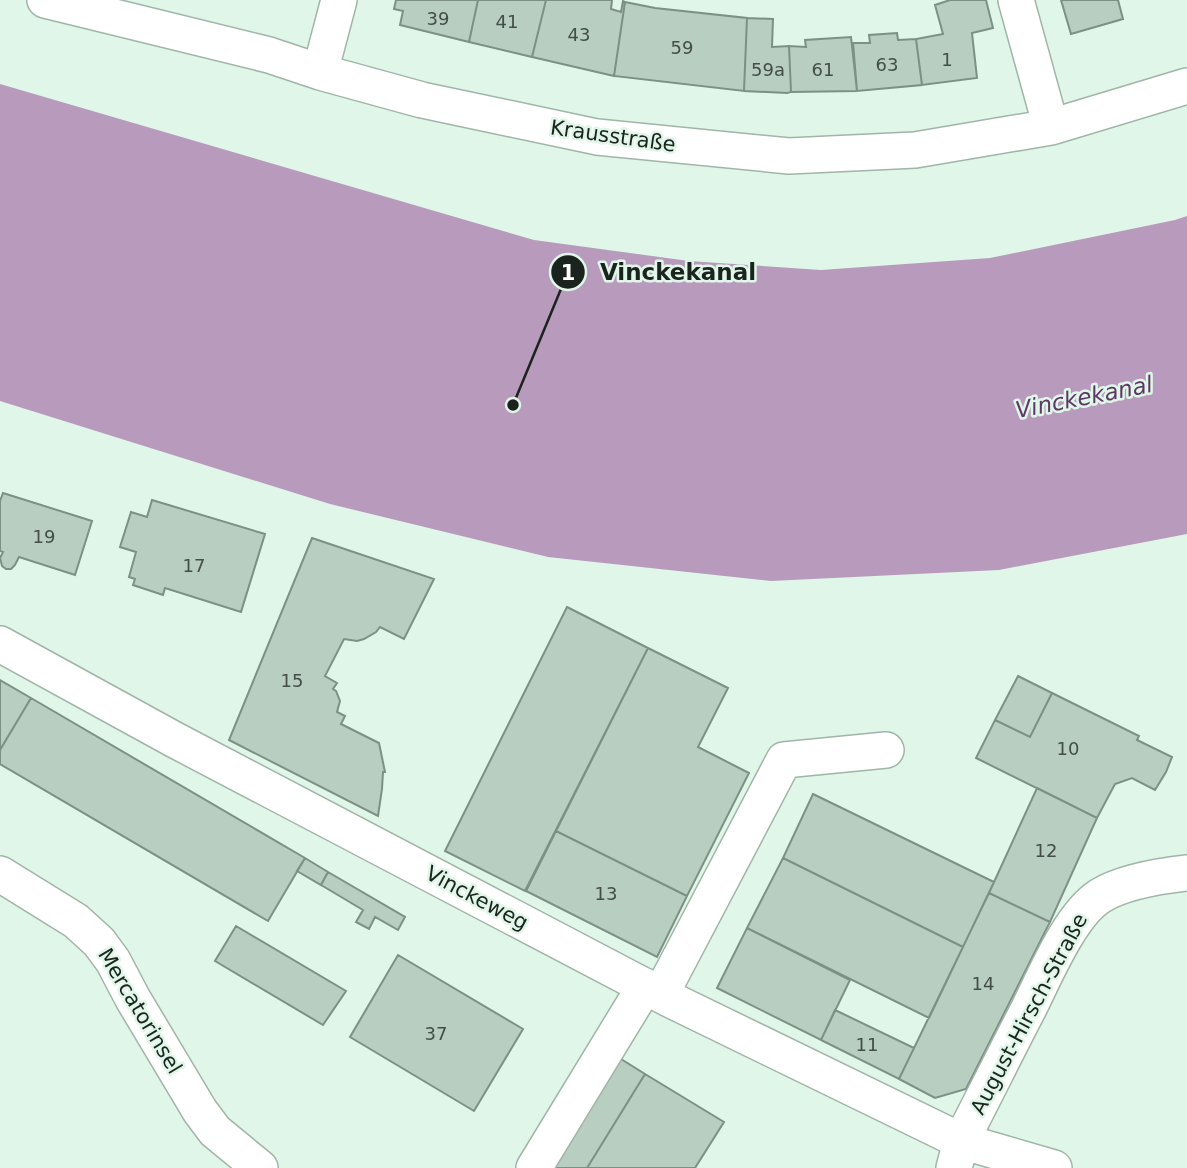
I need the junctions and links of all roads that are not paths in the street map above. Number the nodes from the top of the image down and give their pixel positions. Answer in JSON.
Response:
{"nodes":[{"id":1,"x":45,"y":0,"type":"edge"},
{"id":2,"x":339,"y":0,"type":"edge"},
{"id":3,"x":1016,"y":0,"type":"edge"},
{"id":4,"x":320,"y":72,"type":"junction"},
{"id":5,"x":1187,"y":86,"type":"edge"},
{"id":6,"x":1051,"y":127,"type":"junction"},
{"id":7,"x":0,"y":643,"type":"edge"},
{"id":8,"x":886,"y":750,"type":"dead end"},
{"id":9,"x":1187,"y":873,"type":"edge"},
{"id":10,"x":0,"y":874,"type":"edge"},
{"id":11,"x":653,"y":990,"type":"junction"},
{"id":12,"x":957,"y":1154,"type":"edge"},
{"id":13,"x":260,"y":1168,"type":"edge"},
{"id":14,"x":534,"y":1168,"type":"edge"},
{"id":15,"x":1054,"y":1168,"type":"edge"}],
"edges":[{"from":1,"to":4,"type":"street","name":"Krausstraße"},
{"from":2,"to":4,"type":"street"},
{"from":3,"to":6,"type":"street"},
{"from":4,"to":6,"type":"street","name":"Krausstraße"},
{"from":5,"to":6,"type":"street","name":"Krausstraße"},
{"from":7,"to":11,"type":"street","name":"Vinckeweg"},
{"from":8,"to":11,"type":"street"},
{"from":9,"to":12,"type":"street","name":"August-Hirsch-Straße"},
{"from":10,"to":13,"type":"street","name":"Mercatorinsel"},
{"from":11,"to":12,"type":"street","name":"Vinckeweg"},
{"from":11,"to":14,"type":"street"},
{"from":12,"to":15,"type":"street","name":"Vinckeweg"}]}
